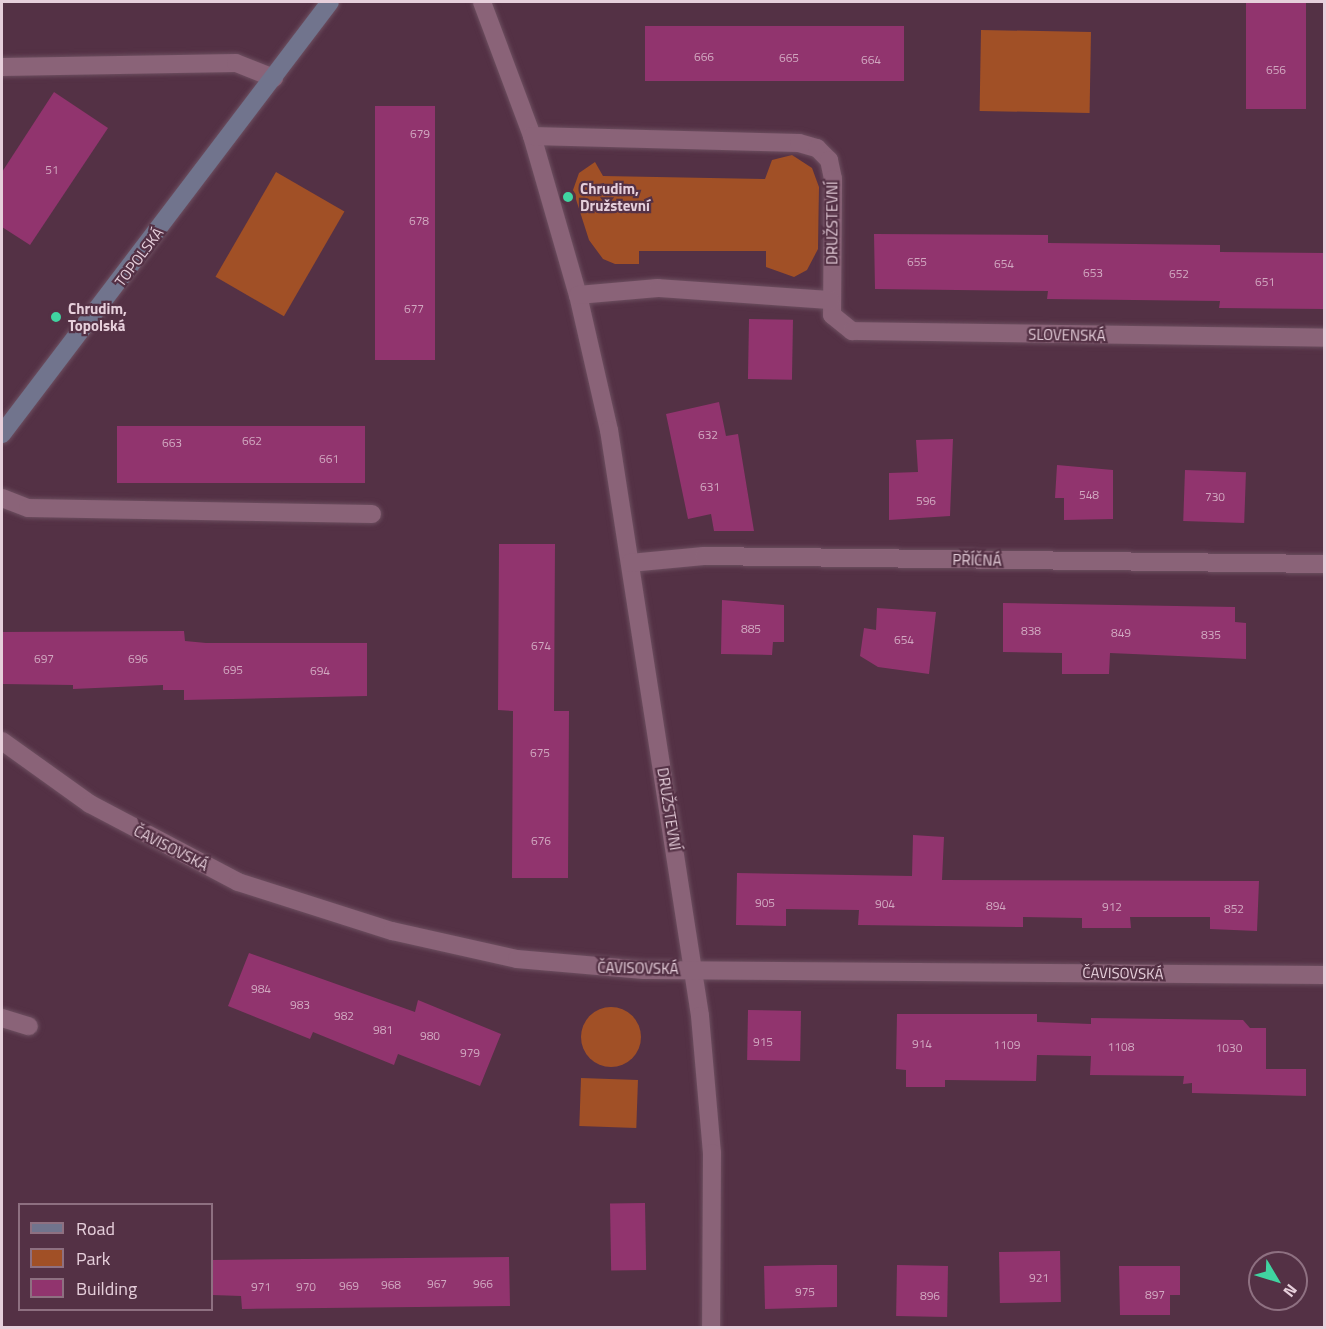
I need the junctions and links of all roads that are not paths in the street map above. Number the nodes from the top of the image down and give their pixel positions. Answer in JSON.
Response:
{"nodes":[{"id":1,"x":330,"y":2,"type":"edge"},
{"id":2,"x":482,"y":2,"type":"edge"},
{"id":3,"x":2,"y":67,"type":"edge"},
{"id":4,"x":274,"y":78,"type":"junction"},
{"id":5,"x":532,"y":136,"type":"junction"},
{"id":6,"x":578,"y":295,"type":"junction"},
{"id":7,"x":831,"y":300,"type":"junction"},
{"id":8,"x":1324,"y":338,"type":"edge"},
{"id":9,"x":2,"y":434,"type":"edge"},
{"id":10,"x":2,"y":498,"type":"edge"},
{"id":11,"x":372,"y":514,"type":"dead end"},
{"id":12,"x":630,"y":563,"type":"junction"},
{"id":13,"x":1324,"y":564,"type":"edge"},
{"id":14,"x":2,"y":741,"type":"edge"},
{"id":15,"x":694,"y":969,"type":"junction"},
{"id":16,"x":1324,"y":975,"type":"edge"},
{"id":17,"x":2,"y":1018,"type":"edge"},
{"id":18,"x":29,"y":1026,"type":"dead end"},
{"id":19,"x":711,"y":1328,"type":"edge"}],
"edges":[{"from":1,"to":4,"type":"main road","name":"TOPOLSKÁ"},
{"from":2,"to":5,"type":"street","name":"DRUŽSTEVNÍ"},
{"from":3,"to":4,"type":"street"},
{"from":4,"to":9,"type":"main road","name":"TOPOLSKÁ"},
{"from":5,"to":6,"type":"street","name":"DRUŽSTEVNÍ"},
{"from":5,"to":7,"type":"street","name":"DRUŽSTEVNÍ"},
{"from":6,"to":7,"type":"street"},
{"from":6,"to":12,"type":"street","name":"DRUŽSTEVNÍ"},
{"from":7,"to":8,"type":"street","name":"SLOVENSKÁ"},
{"from":10,"to":11,"type":"street"},
{"from":12,"to":13,"type":"street","name":"PŘÍČNÁ"},
{"from":12,"to":15,"type":"street","name":"DRUŽSTEVNÍ"},
{"from":14,"to":15,"type":"street","name":"ČAVISOVSKÁ"},
{"from":15,"to":16,"type":"street","name":"ČAVISOVSKÁ"},
{"from":15,"to":19,"type":"street","name":"DRUŽSTEVNÍ"},
{"from":17,"to":18,"type":"street"}]}
